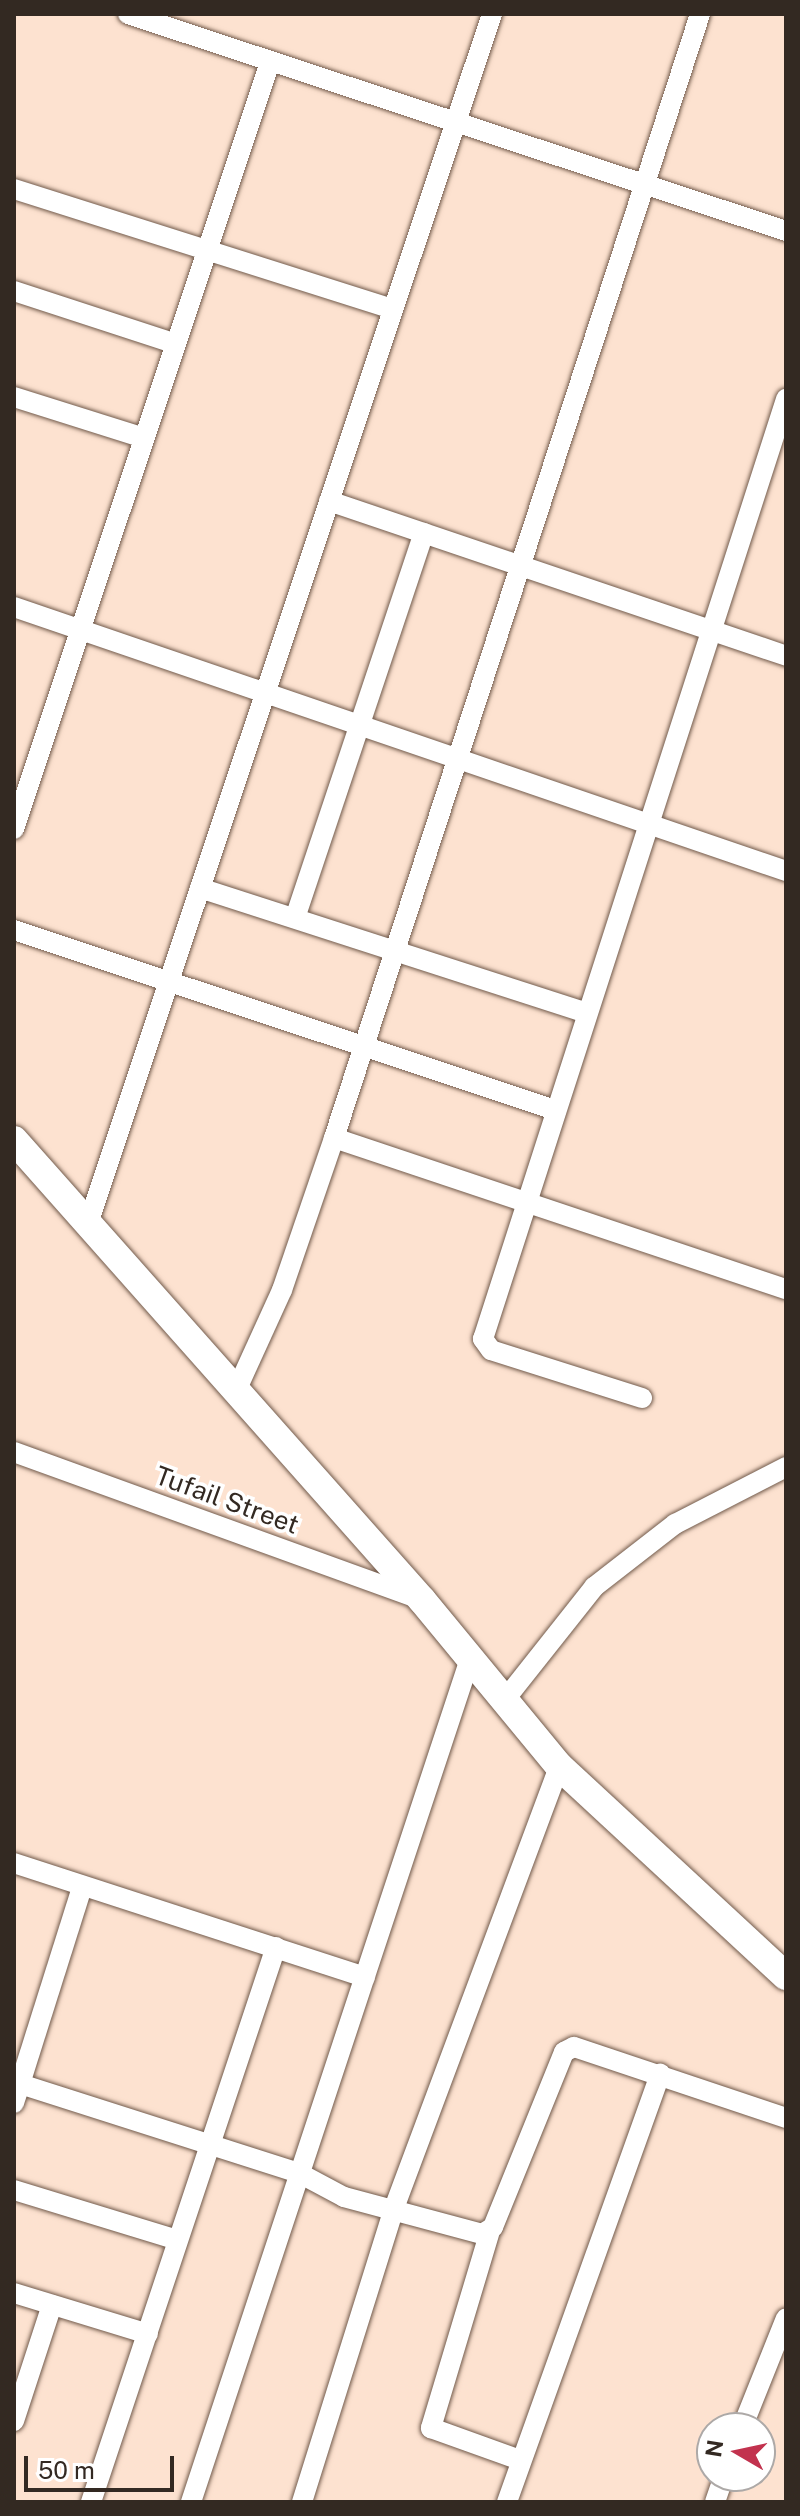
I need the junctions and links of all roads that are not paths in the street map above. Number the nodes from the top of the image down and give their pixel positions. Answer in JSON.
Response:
{"nodes":[{"id":1,"x":128,"y":14,"type":"edge"},
{"id":2,"x":492,"y":14,"type":"edge"},
{"id":3,"x":700,"y":14,"type":"edge"},
{"id":4,"x":270,"y":62,"type":"junction"},
{"id":5,"x":454,"y":123,"type":"junction"},
{"id":6,"x":644,"y":186,"type":"junction"},
{"id":7,"x":14,"y":189,"type":"edge"},
{"id":8,"x":786,"y":231,"type":"edge"},
{"id":9,"x":207,"y":249,"type":"junction"},
{"id":10,"x":14,"y":291,"type":"edge"},
{"id":11,"x":392,"y":309,"type":"junction"},
{"id":12,"x":176,"y":344,"type":"junction"},
{"id":13,"x":14,"y":397,"type":"edge"},
{"id":14,"x":786,"y":399,"type":"edge"},
{"id":15,"x":144,"y":438,"type":"junction"},
{"id":16,"x":329,"y":501,"type":"junction"},
{"id":17,"x":424,"y":533,"type":"junction"},
{"id":18,"x":519,"y":565,"type":"junction"},
{"id":19,"x":14,"y":607,"type":"edge"},
{"id":20,"x":80,"y":631,"type":"junction"},
{"id":21,"x":710,"y":631,"type":"junction"},
{"id":22,"x":786,"y":656,"type":"edge"},
{"id":23,"x":265,"y":693,"type":"junction"},
{"id":24,"x":360,"y":724,"type":"junction"},
{"id":25,"x":456,"y":756,"type":"junction"},
{"id":26,"x":646,"y":823,"type":"junction"},
{"id":27,"x":14,"y":829,"type":"edge"},
{"id":28,"x":786,"y":871,"type":"edge"},
{"id":29,"x":200,"y":888,"type":"junction"},
{"id":30,"x":295,"y":918,"type":"junction"},
{"id":31,"x":14,"y":930,"type":"edge"},
{"id":32,"x":394,"y":950,"type":"junction"},
{"id":33,"x":170,"y":978,"type":"junction"},
{"id":34,"x":586,"y":1013,"type":"junction"},
{"id":35,"x":364,"y":1044,"type":"junction"},
{"id":36,"x":555,"y":1110,"type":"junction"},
{"id":37,"x":334,"y":1138,"type":"junction"},
{"id":38,"x":14,"y":1140,"type":"edge"},
{"id":39,"x":525,"y":1202,"type":"junction"},
{"id":40,"x":88,"y":1224,"type":"junction"},
{"id":41,"x":786,"y":1289,"type":"edge"},
{"id":42,"x":236,"y":1391,"type":"junction"},
{"id":43,"x":642,"y":1398,"type":"dead end"},
{"id":44,"x":15,"y":1454,"type":"edge"},
{"id":45,"x":786,"y":1467,"type":"edge"},
{"id":46,"x":422,"y":1600,"type":"junction"},
{"id":47,"x":470,"y":1659,"type":"junction"},
{"id":48,"x":503,"y":1702,"type":"junction"},
{"id":49,"x":559,"y":1766,"type":"junction"},
{"id":50,"x":14,"y":1863,"type":"edge"},
{"id":51,"x":82,"y":1887,"type":"junction"},
{"id":52,"x":276,"y":1947,"type":"junction"},
{"id":53,"x":786,"y":1976,"type":"edge"},
{"id":54,"x":365,"y":1977,"type":"junction"},
{"id":55,"x":660,"y":2074,"type":"junction"},
{"id":56,"x":16,"y":2090,"type":"edge"},
{"id":57,"x":786,"y":2118,"type":"edge"},
{"id":58,"x":207,"y":2146,"type":"junction"},
{"id":59,"x":299,"y":2173,"type":"junction"},
{"id":60,"x":14,"y":2190,"type":"edge"},
{"id":61,"x":393,"y":2211,"type":"junction"},
{"id":62,"x":490,"y":2231,"type":"junction"},
{"id":63,"x":178,"y":2240,"type":"junction"},
{"id":64,"x":14,"y":2293,"type":"edge"},
{"id":65,"x":52,"y":2305,"type":"junction"},
{"id":66,"x":786,"y":2318,"type":"edge"},
{"id":67,"x":148,"y":2334,"type":"junction"},
{"id":68,"x":748,"y":2412,"type":"edge"},
{"id":69,"x":14,"y":2421,"type":"edge"},
{"id":70,"x":520,"y":2460,"type":"junction"},
{"id":71,"x":91,"y":2502,"type":"edge"},
{"id":72,"x":191,"y":2502,"type":"edge"},
{"id":73,"x":302,"y":2502,"type":"edge"},
{"id":74,"x":507,"y":2502,"type":"edge"}],
"edges":[{"from":1,"to":4,"type":"street"},
{"from":2,"to":5,"type":"street"},
{"from":3,"to":6,"type":"street"},
{"from":4,"to":5,"type":"street"},
{"from":4,"to":9,"type":"street"},
{"from":5,"to":6,"type":"street"},
{"from":5,"to":11,"type":"street"},
{"from":6,"to":8,"type":"street"},
{"from":6,"to":18,"type":"street"},
{"from":7,"to":9,"type":"street"},
{"from":9,"to":11,"type":"street"},
{"from":9,"to":12,"type":"street"},
{"from":10,"to":12,"type":"street"},
{"from":11,"to":16,"type":"street"},
{"from":12,"to":15,"type":"street"},
{"from":13,"to":15,"type":"street"},
{"from":14,"to":21,"type":"street"},
{"from":15,"to":20,"type":"street"},
{"from":16,"to":17,"type":"street"},
{"from":16,"to":23,"type":"street"},
{"from":17,"to":18,"type":"street"},
{"from":17,"to":24,"type":"street"},
{"from":18,"to":21,"type":"street"},
{"from":18,"to":25,"type":"street"},
{"from":19,"to":20,"type":"street"},
{"from":20,"to":23,"type":"street"},
{"from":20,"to":27,"type":"street"},
{"from":21,"to":22,"type":"street"},
{"from":21,"to":26,"type":"street"},
{"from":23,"to":24,"type":"street"},
{"from":23,"to":29,"type":"street"},
{"from":24,"to":25,"type":"street"},
{"from":24,"to":30,"type":"street"},
{"from":25,"to":26,"type":"street"},
{"from":25,"to":32,"type":"street"},
{"from":26,"to":28,"type":"street"},
{"from":26,"to":34,"type":"street"},
{"from":29,"to":30,"type":"street"},
{"from":29,"to":33,"type":"street"},
{"from":30,"to":32,"type":"street"},
{"from":31,"to":33,"type":"street"},
{"from":32,"to":34,"type":"street"},
{"from":32,"to":35,"type":"street"},
{"from":33,"to":35,"type":"street"},
{"from":33,"to":40,"type":"street"},
{"from":34,"to":36,"type":"street"},
{"from":35,"to":36,"type":"street"},
{"from":35,"to":37,"type":"street"},
{"from":36,"to":39,"type":"street"},
{"from":37,"to":39,"type":"street"},
{"from":37,"to":42,"type":"street"},
{"from":38,"to":40,"type":"main road"},
{"from":39,"to":41,"type":"street"},
{"from":39,"to":43,"type":"street"},
{"from":40,"to":42,"type":"main road"},
{"from":42,"to":46,"type":"main road"},
{"from":44,"to":46,"type":"street","name":"Tufail Street"},
{"from":45,"to":48,"type":"street"},
{"from":46,"to":47,"type":"main road"},
{"from":47,"to":48,"type":"main road"},
{"from":47,"to":54,"type":"street"},
{"from":48,"to":49,"type":"main road"},
{"from":49,"to":53,"type":"main road"},
{"from":49,"to":61,"type":"street"},
{"from":50,"to":51,"type":"street"},
{"from":51,"to":52,"type":"street"},
{"from":51,"to":56,"type":"street"},
{"from":52,"to":54,"type":"street"},
{"from":52,"to":58,"type":"street"},
{"from":54,"to":59,"type":"street"},
{"from":55,"to":57,"type":"street"},
{"from":55,"to":62,"type":"street"},
{"from":55,"to":70,"type":"street"},
{"from":56,"to":58,"type":"street"},
{"from":58,"to":59,"type":"street"},
{"from":58,"to":63,"type":"street"},
{"from":59,"to":61,"type":"street"},
{"from":59,"to":72,"type":"street"},
{"from":60,"to":63,"type":"street"},
{"from":61,"to":62,"type":"street"},
{"from":61,"to":73,"type":"street"},
{"from":62,"to":70,"type":"street"},
{"from":63,"to":67,"type":"street"},
{"from":64,"to":65,"type":"street"},
{"from":65,"to":67,"type":"street"},
{"from":65,"to":69,"type":"street"},
{"from":66,"to":68,"type":"street"},
{"from":67,"to":71,"type":"street"},
{"from":70,"to":74,"type":"street"}]}
